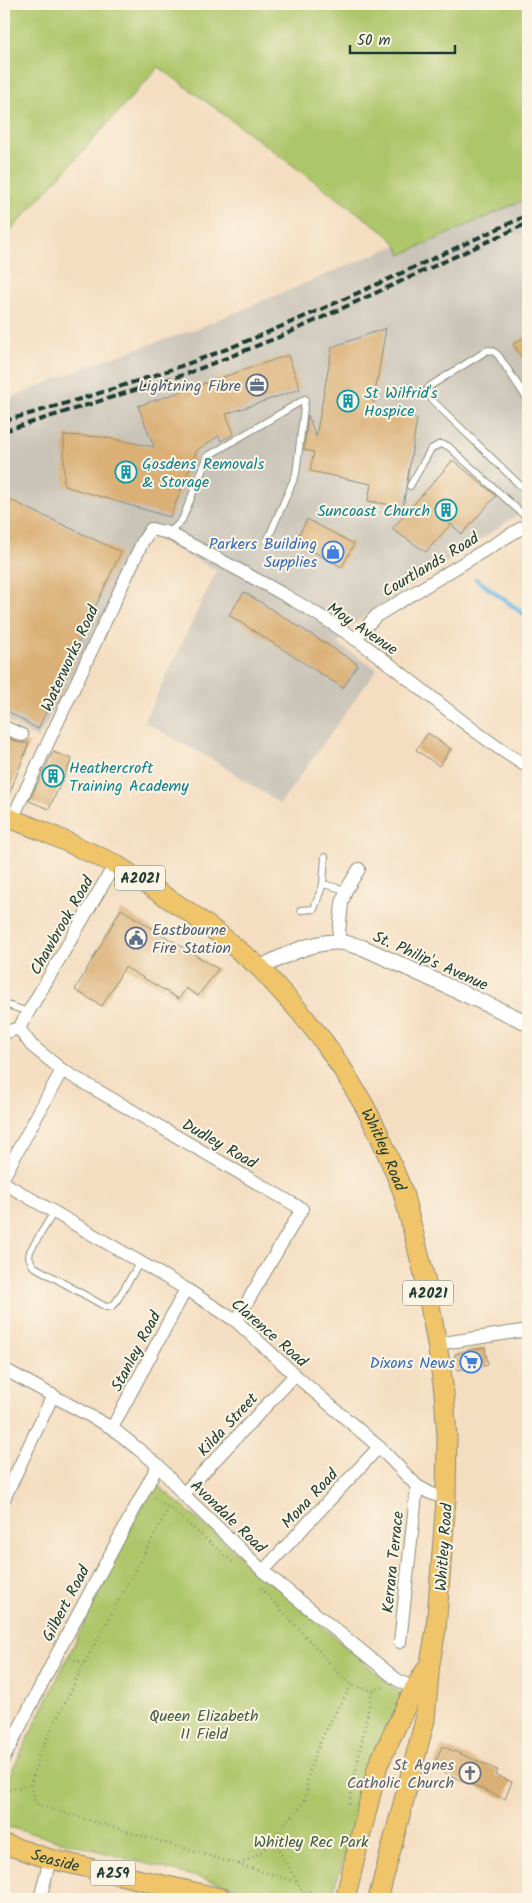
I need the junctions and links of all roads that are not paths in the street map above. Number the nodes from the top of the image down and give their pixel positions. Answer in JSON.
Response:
{"nodes":[{"id":1,"x":528,"y":400,"type":"edge"},
{"id":2,"x":410,"y":486,"type":"dead end"},
{"id":3,"x":528,"y":493,"type":"edge"},
{"id":4,"x":528,"y":519,"type":"edge"},
{"id":5,"x":528,"y":524,"type":"edge"},
{"id":6,"x":169,"y":533,"type":"junction"},
{"id":7,"x":267,"y":541,"type":"dead end"},
{"id":8,"x":355,"y":639,"type":"junction"},
{"id":9,"x":4,"y":727,"type":"edge"},
{"id":10,"x":22,"y":735,"type":"dead end"},
{"id":11,"x":528,"y":767,"type":"edge"},
{"id":12,"x":8,"y":817,"type":"edge"},
{"id":13,"x":325,"y":857,"type":"dead end"},
{"id":14,"x":115,"y":864,"type":"junction"},
{"id":15,"x":359,"y":869,"type":"dead end"},
{"id":16,"x":324,"y":884,"type":"junction"},
{"id":17,"x":346,"y":890,"type":"junction"},
{"id":18,"x":301,"y":910,"type":"dead end"},
{"id":19,"x":338,"y":942,"type":"junction"},
{"id":20,"x":260,"y":968,"type":"junction"},
{"id":21,"x":4,"y":1004,"type":"edge"},
{"id":22,"x":29,"y":1012,"type":"junction"},
{"id":23,"x":528,"y":1023,"type":"edge"},
{"id":24,"x":19,"y":1028,"type":"junction"},
{"id":25,"x":4,"y":1033,"type":"edge"},
{"id":26,"x":62,"y":1070,"type":"junction"},
{"id":27,"x":4,"y":1176,"type":"edge"},
{"id":28,"x":4,"y":1183,"type":"edge"},
{"id":29,"x":54,"y":1212,"type":"junction"},
{"id":30,"x":140,"y":1262,"type":"junction"},
{"id":31,"x":186,"y":1289,"type":"junction"},
{"id":32,"x":236,"y":1321,"type":"junction"},
{"id":33,"x":528,"y":1330,"type":"edge"},
{"id":34,"x":438,"y":1344,"type":"junction"},
{"id":35,"x":4,"y":1369,"type":"edge"},
{"id":36,"x":295,"y":1375,"type":"junction"},
{"id":37,"x":53,"y":1395,"type":"junction"},
{"id":38,"x":112,"y":1428,"type":"junction"},
{"id":39,"x":379,"y":1447,"type":"junction"},
{"id":40,"x":158,"y":1465,"type":"junction"},
{"id":41,"x":418,"y":1486,"type":"junction"},
{"id":42,"x":183,"y":1494,"type":"junction"},
{"id":43,"x":4,"y":1498,"type":"edge"},
{"id":44,"x":446,"y":1499,"type":"junction"},
{"id":45,"x":259,"y":1576,"type":"junction"},
{"id":46,"x":400,"y":1642,"type":"dead end"},
{"id":47,"x":421,"y":1692,"type":"junction"},
{"id":48,"x":4,"y":1758,"type":"edge"},
{"id":49,"x":4,"y":1844,"type":"edge"},
{"id":50,"x":50,"y":1859,"type":"junction"},
{"id":51,"x":194,"y":1895,"type":"edge"},
{"id":52,"x":40,"y":1899,"type":"edge"},
{"id":53,"x":224,"y":1899,"type":"edge"},
{"id":54,"x":345,"y":1899,"type":"edge"},
{"id":55,"x":378,"y":1899,"type":"edge"}],
"edges":[{"from":1,"to":3,"type":"lane"},
{"from":2,"to":4,"type":"lane"},
{"from":5,"to":8,"type":"street","name":"Courtlands Road"},
{"from":6,"to":7,"type":"lane"},
{"from":6,"to":8,"type":"street","name":"Moy Avenue"},
{"from":6,"to":12,"type":"street","name":"Waterworks Road"},
{"from":8,"to":11,"type":"street","name":"Moy Avenue"},
{"from":9,"to":10,"type":"street"},
{"from":12,"to":14,"type":"main road","name":"Whitley Road","number":"A2021"},
{"from":13,"to":16,"type":"lane"},
{"from":14,"to":20,"type":"main road","name":"Whitley Road","number":"A2021"},
{"from":14,"to":22,"type":"street","name":"Chawbrook Road"},
{"from":15,"to":17,"type":"street"},
{"from":16,"to":17,"type":"lane"},
{"from":16,"to":18,"type":"lane"},
{"from":17,"to":19,"type":"street"},
{"from":19,"to":20,"type":"street","name":"St. Philip's Avenue"},
{"from":19,"to":23,"type":"street","name":"St. Philip's Avenue"},
{"from":20,"to":34,"type":"main road","name":"Whitley Road","number":"A2021"},
{"from":21,"to":22,"type":"lane"},
{"from":22,"to":24,"type":"street","name":"Chawbrook Road"},
{"from":24,"to":25,"type":"street"},
{"from":24,"to":26,"type":"street","name":"Dudley Road"},
{"from":26,"to":27,"type":"street"},
{"from":26,"to":32,"type":"street","name":"Dudley Road"},
{"from":28,"to":29,"type":"street","name":"Clarence Road"},
{"from":29,"to":30,"type":"street","name":"Clarence Road"},
{"from":29,"to":30,"type":"lane"},
{"from":30,"to":31,"type":"street","name":"Clarence Road"},
{"from":31,"to":32,"type":"street","name":"Clarence Road"},
{"from":31,"to":38,"type":"street","name":"Stanley Road"},
{"from":32,"to":36,"type":"street","name":"Clarence Road"},
{"from":33,"to":34,"type":"street"},
{"from":34,"to":44,"type":"main road","name":"Whitley Road","number":"A2021"},
{"from":35,"to":37,"type":"street","name":"Avondale Road"},
{"from":36,"to":39,"type":"street","name":"Clarence Road"},
{"from":36,"to":42,"type":"street","name":"Kilda Street"},
{"from":37,"to":38,"type":"street","name":"Avondale Road"},
{"from":37,"to":43,"type":"street"},
{"from":38,"to":40,"type":"street","name":"Avondale Road"},
{"from":39,"to":41,"type":"street","name":"Clarence Road"},
{"from":39,"to":45,"type":"street","name":"Mona Road"},
{"from":40,"to":42,"type":"street","name":"Avondale Road"},
{"from":40,"to":48,"type":"street","name":"Gilbert Road"},
{"from":41,"to":44,"type":"street","name":"Clarence Road"},
{"from":41,"to":46,"type":"street","name":"Kerrara Terrace"},
{"from":42,"to":45,"type":"street","name":"Avondale Road"},
{"from":44,"to":47,"type":"main road","name":"Whitley Road","number":"A2021"},
{"from":45,"to":47,"type":"street","name":"Avondale Road"},
{"from":47,"to":54,"type":"main road","name":"Whitley Road","number":"A2021"},
{"from":47,"to":55,"type":"main road","name":"Whitley Road","number":"A2021"},
{"from":49,"to":50,"type":"main road","name":"Seaside","number":"A259"},
{"from":50,"to":51,"type":"main road","name":"Seaside","number":"A259"},
{"from":50,"to":52,"type":"street"},
{"from":51,"to":53,"type":"main road","name":"Seaside","number":"A259"}]}
